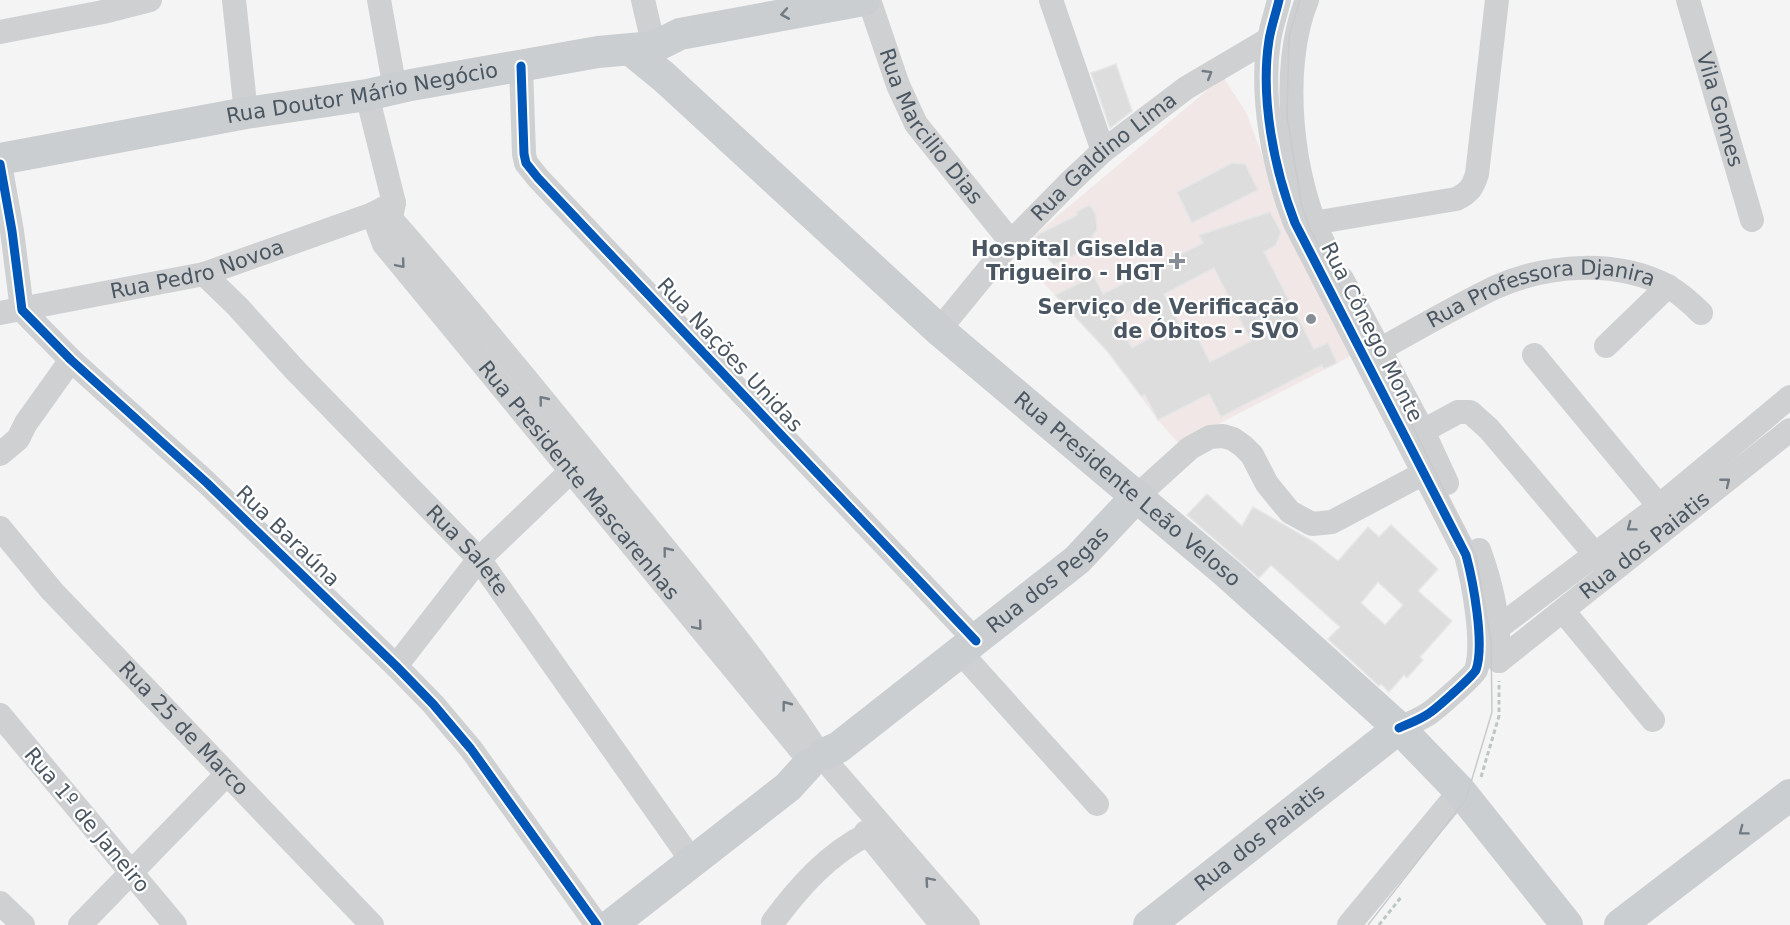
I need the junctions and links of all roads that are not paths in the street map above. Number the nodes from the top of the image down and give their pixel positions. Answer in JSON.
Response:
{"nodes":[{"id":1,"x":150,"y":0,"type":"edge"},
{"id":2,"x":234,"y":0,"type":"edge"},
{"id":3,"x":379,"y":0,"type":"edge"},
{"id":4,"x":643,"y":0,"type":"edge"},
{"id":5,"x":864,"y":0,"type":"edge"},
{"id":6,"x":868,"y":0,"type":"edge"},
{"id":7,"x":1052,"y":0,"type":"edge"},
{"id":8,"x":1279,"y":0,"type":"edge"},
{"id":9,"x":1307,"y":0,"type":"edge"},
{"id":10,"x":1497,"y":0,"type":"edge"},
{"id":11,"x":1689,"y":0,"type":"edge"},
{"id":12,"x":0,"y":32,"type":"edge"},
{"id":13,"x":1269,"y":39,"type":"junction"},
{"id":14,"x":638,"y":48,"type":"junction"},
{"id":15,"x":521,"y":66,"type":"junction"},
{"id":16,"x":664,"y":77,"type":"junction"},
{"id":17,"x":381,"y":92,"type":"junction"},
{"id":18,"x":246,"y":113,"type":"junction"},
{"id":19,"x":1104,"y":151,"type":"junction"},
{"id":20,"x":0,"y":159,"type":"edge"},
{"id":21,"x":0,"y":164,"type":"edge"},
{"id":22,"x":386,"y":212,"type":"junction"},
{"id":23,"x":1752,"y":220,"type":"dead end"},
{"id":24,"x":1313,"y":224,"type":"junction"},
{"id":25,"x":1011,"y":242,"type":"junction"},
{"id":26,"x":204,"y":274,"type":"junction"},
{"id":27,"x":1668,"y":286,"type":"junction"},
{"id":28,"x":11,"y":311,"type":"edge"},
{"id":29,"x":1701,"y":313,"type":"dead end"},
{"id":30,"x":939,"y":330,"type":"junction"},
{"id":31,"x":1606,"y":346,"type":"dead end"},
{"id":32,"x":1379,"y":350,"type":"junction"},
{"id":33,"x":1534,"y":355,"type":"dead end"},
{"id":34,"x":71,"y":360,"type":"junction"},
{"id":35,"x":1790,"y":397,"type":"edge"},
{"id":36,"x":1790,"y":430,"type":"edge"},
{"id":37,"x":1423,"y":431,"type":"junction"},
{"id":38,"x":0,"y":454,"type":"edge"},
{"id":39,"x":570,"y":472,"type":"junction"},
{"id":40,"x":1424,"y":473,"type":"junction"},
{"id":41,"x":1137,"y":496,"type":"junction"},
{"id":42,"x":1686,"y":498,"type":"junction"},
{"id":43,"x":1659,"y":506,"type":"junction"},
{"id":44,"x":0,"y":528,"type":"edge"},
{"id":45,"x":1595,"y":554,"type":"junction"},
{"id":46,"x":479,"y":559,"type":"junction"},
{"id":47,"x":1611,"y":573,"type":"junction"},
{"id":48,"x":1564,"y":612,"type":"junction"},
{"id":49,"x":1499,"y":627,"type":"junction"},
{"id":50,"x":1479,"y":644,"type":"junction"},
{"id":51,"x":968,"y":647,"type":"junction"},
{"id":52,"x":1499,"y":662,"type":"joint"},
{"id":53,"x":396,"y":666,"type":"junction"},
{"id":54,"x":1475,"y":672,"type":"joint"},
{"id":55,"x":0,"y":715,"type":"edge"},
{"id":56,"x":1653,"y":720,"type":"dead end"},
{"id":57,"x":1399,"y":729,"type":"junction"},
{"id":58,"x":819,"y":764,"type":"junction"},
{"id":59,"x":226,"y":775,"type":"junction"},
{"id":60,"x":1460,"y":791,"type":"junction"},
{"id":61,"x":1790,"y":795,"type":"edge"},
{"id":62,"x":1097,"y":804,"type":"dead end"},
{"id":63,"x":868,"y":834,"type":"junction"},
{"id":64,"x":692,"y":861,"type":"junction"},
{"id":65,"x":131,"y":872,"type":"junction"},
{"id":66,"x":0,"y":903,"type":"edge"},
{"id":67,"x":773,"y":922,"type":"dead end"},
{"id":68,"x":23,"y":925,"type":"edge"},
{"id":69,"x":80,"y":925,"type":"edge"},
{"id":70,"x":175,"y":925,"type":"edge"},
{"id":71,"x":372,"y":925,"type":"edge"},
{"id":72,"x":597,"y":925,"type":"edge"},
{"id":73,"x":611,"y":925,"type":"edge"},
{"id":74,"x":942,"y":925,"type":"edge"},
{"id":75,"x":968,"y":925,"type":"edge"},
{"id":76,"x":1149,"y":925,"type":"edge"},
{"id":77,"x":1349,"y":925,"type":"edge"},
{"id":78,"x":1567,"y":925,"type":"edge"},
{"id":79,"x":1620,"y":925,"type":"edge"}],
"edges":[{"from":1,"to":12,"type":"street"},
{"from":2,"to":18,"type":"street"},
{"from":3,"to":17,"type":"street","name":"Rua Presidente Mascarenhas"},
{"from":4,"to":14,"type":"street"},
{"from":5,"to":14,"type":"main road","name":"Rua Doutor Mário Negócio","one_way":true},
{"from":6,"to":25,"type":"street","name":"Rua Marcilio Dias"},
{"from":7,"to":19,"type":"street"},
{"from":8,"to":13,"type":"street","name":"Rua Cônego Monte"},
{"from":9,"to":24,"type":"street","name":"Rua Cônego Monte"},
{"from":10,"to":24,"type":"street"},
{"from":11,"to":23,"type":"street","name":"Vila Gomes"},
{"from":19,"to":13,"type":"street","name":"Rua Galdino Lima","one_way":true},
{"from":13,"to":40,"type":"street","name":"Rua Cônego Monte"},
{"from":14,"to":15,"type":"main road","name":"Rua Doutor Mário Negócio"},
{"from":14,"to":16,"type":"main road"},
{"from":14,"to":16,"type":"main road"},
{"from":15,"to":17,"type":"main road","name":"Rua Doutor Mário Negócio"},
{"from":15,"to":51,"type":"street","name":"Rua Nações Unidas"},
{"from":16,"to":30,"type":"main road","name":"Rua Presidente Leão Veloso"},
{"from":17,"to":18,"type":"main road","name":"Rua Doutor Mário Negócio"},
{"from":17,"to":22,"type":"street","name":"Rua Presidente Mascarenhas"},
{"from":18,"to":20,"type":"main road","name":"Rua Doutor Mário Negócio"},
{"from":19,"to":25,"type":"street","name":"Rua Galdino Lima"},
{"from":21,"to":28,"type":"street"},
{"from":22,"to":26,"type":"street","name":"Rua Pedro Novoa"},
{"from":22,"to":39,"type":"street","name":"Rua Presidente Mascarenhas","one_way":true},
{"from":58,"to":22,"type":"street","name":"Rua Presidente Mascarenhas","one_way":true},
{"from":24,"to":32,"type":"street","name":"Rua Cônego Monte"},
{"from":25,"to":30,"type":"street","name":"Rua Galdino Lima"},
{"from":26,"to":28,"type":"street","name":"Rua Pedro Novoa"},
{"from":26,"to":46,"type":"street","name":"Rua Salete"},
{"from":27,"to":29,"type":"street","name":"Rua Professora Djanira"},
{"from":27,"to":31,"type":"street"},
{"from":27,"to":32,"type":"street","name":"Rua Professora Djanira"},
{"from":28,"to":34,"type":"street","name":"Rua Baraúna"},
{"from":30,"to":41,"type":"main road","name":"Rua Presidente Leão Veloso"},
{"from":32,"to":37,"type":"street","name":"Rua Cônego Monte"},
{"from":33,"to":43,"type":"street"},
{"from":34,"to":38,"type":"street"},
{"from":34,"to":53,"type":"street","name":"Rua Baraúna"},
{"from":35,"to":42,"type":"street","name":"Rua dos Paiatis"},
{"from":42,"to":36,"type":"street","name":"Rua dos Paiatis","one_way":true},
{"from":37,"to":45,"type":"street"},
{"from":37,"to":49,"type":"street","name":"Rua Cônego Monte"},
{"from":39,"to":46,"type":"street"},
{"from":39,"to":58,"type":"street","name":"Rua Presidente Mascarenhas","one_way":true},
{"from":40,"to":41,"type":"street"},
{"from":40,"to":50,"type":"street","name":"Rua Cônego Monte"},
{"from":41,"to":51,"type":"main road","name":"Rua dos Pegas"},
{"from":41,"to":57,"type":"main road","name":"Rua Presidente Leão Veloso"},
{"from":42,"to":43,"type":"street","name":"Rua dos Paiatis"},
{"from":42,"to":47,"type":"street","name":"Rua dos Paiatis"},
{"from":43,"to":45,"type":"street","name":"Rua dos Paiatis","one_way":true},
{"from":44,"to":59,"type":"street","name":"Rua 25 de Marco"},
{"from":45,"to":47,"type":"street"},
{"from":45,"to":49,"type":"street","name":"Rua dos Paiatis"},
{"from":46,"to":53,"type":"street"},
{"from":46,"to":64,"type":"street","name":"Rua Salete"},
{"from":47,"to":48,"type":"street","name":"Rua dos Paiatis"},
{"from":48,"to":52,"type":"street","name":"Rua dos Paiatis"},
{"from":48,"to":56,"type":"street"},
{"from":49,"to":52,"type":"street","name":"Rua Cônego Monte"},
{"from":50,"to":54,"type":"street","name":"Rua Cônego Monte"},
{"from":50,"to":57,"type":"street","name":"Rua dos Paiatis"},
{"from":51,"to":58,"type":"main road","name":"Rua dos Pegas"},
{"from":51,"to":62,"type":"street","name":"Rua Nações Unidas"},
{"from":53,"to":72,"type":"street","name":"Rua Baraúna"},
{"from":54,"to":57,"type":"street","name":"Rua dos Paiatis"},
{"from":55,"to":65,"type":"street","name":"Rua 1º de Janeiro"},
{"from":57,"to":60,"type":"main road","name":"Rua Presidente Leão Veloso"},
{"from":57,"to":76,"type":"main road","name":"Rua dos Paiatis"},
{"from":58,"to":63,"type":"street","name":"Rua Presidente Mascarenhas"},
{"from":58,"to":64,"type":"main road","name":"Rua dos Pegas"},
{"from":75,"to":58,"type":"street","name":"Rua Presidente Mascarenhas","one_way":true},
{"from":59,"to":65,"type":"street"},
{"from":59,"to":71,"type":"street","name":"Rua 25 de Marco"},
{"from":60,"to":77,"type":"street"},
{"from":60,"to":78,"type":"main road","name":"Rua Presidente Leão Veloso"},
{"from":61,"to":79,"type":"main road","one_way":true},
{"from":63,"to":67,"type":"street"},
{"from":63,"to":74,"type":"street","name":"Rua Presidente Mascarenhas"},
{"from":64,"to":73,"type":"main road","name":"Rua dos Pegas"},
{"from":65,"to":69,"type":"street"},
{"from":65,"to":70,"type":"street","name":"Rua 1º de Janeiro"},
{"from":66,"to":68,"type":"street"}]}
